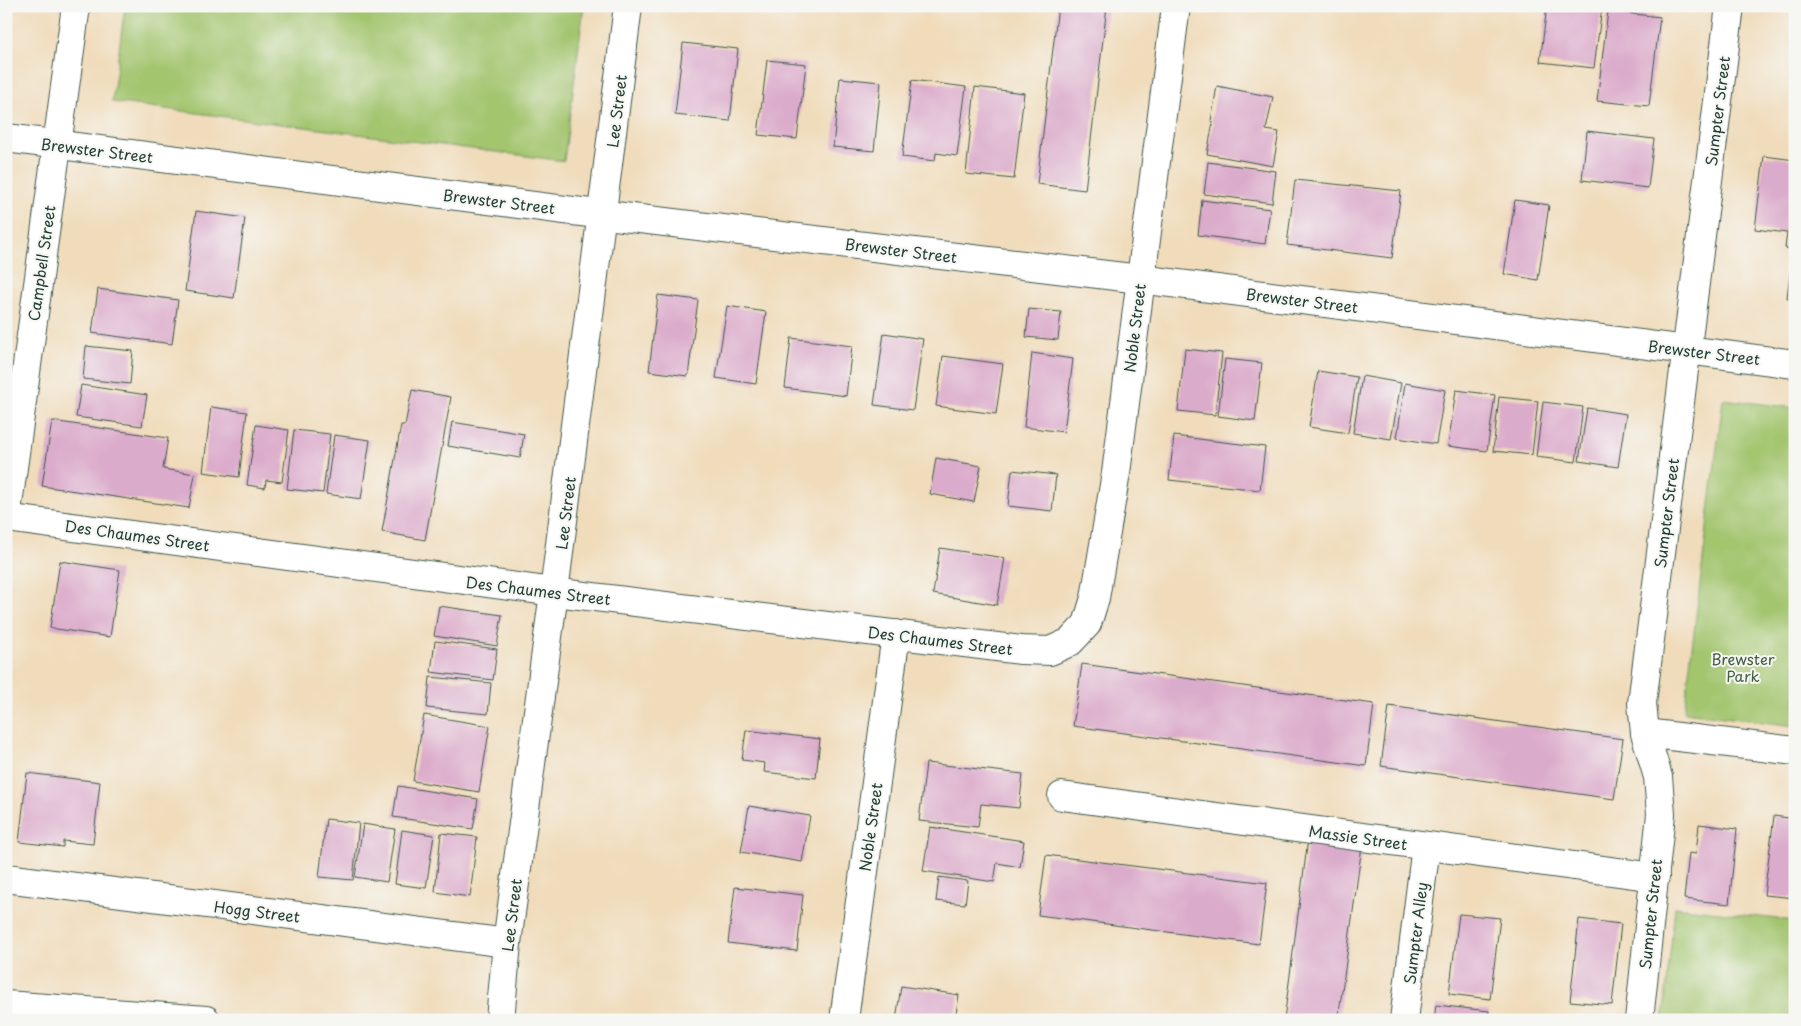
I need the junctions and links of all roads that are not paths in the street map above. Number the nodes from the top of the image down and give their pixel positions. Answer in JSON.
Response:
{"nodes":[{"id":1,"x":76,"y":6,"type":"edge"},
{"id":2,"x":628,"y":6,"type":"edge"},
{"id":3,"x":1176,"y":6,"type":"edge"},
{"id":4,"x":1730,"y":6,"type":"edge"},
{"id":5,"x":6,"y":138,"type":"edge"},
{"id":6,"x":57,"y":145,"type":"junction"},
{"id":7,"x":603,"y":214,"type":"junction"},
{"id":8,"x":1140,"y":279,"type":"junction"},
{"id":9,"x":1686,"y":350,"type":"junction"},
{"id":10,"x":1795,"y":364,"type":"edge"},
{"id":11,"x":6,"y":518,"type":"edge"},
{"id":12,"x":554,"y":592,"type":"junction"},
{"id":13,"x":896,"y":634,"type":"junction"},
{"id":14,"x":1070,"y":642,"type":"joint"},
{"id":15,"x":1645,"y":733,"type":"junction"},
{"id":16,"x":1795,"y":752,"type":"edge"},
{"id":17,"x":1062,"y":796,"type":"dead end"},
{"id":18,"x":1426,"y":846,"type":"junction"},
{"id":19,"x":1655,"y":877,"type":"junction"},
{"id":20,"x":6,"y":878,"type":"edge"},
{"id":21,"x":507,"y":943,"type":"junction"},
{"id":22,"x":6,"y":1005,"type":"edge"},
{"id":23,"x":6,"y":1012,"type":"edge"},
{"id":24,"x":40,"y":1020,"type":"edge"},
{"id":25,"x":206,"y":1020,"type":"edge"},
{"id":26,"x":500,"y":1020,"type":"edge"},
{"id":27,"x":844,"y":1020,"type":"edge"},
{"id":28,"x":1404,"y":1020,"type":"edge"},
{"id":29,"x":1639,"y":1020,"type":"edge"}],
"edges":[{"from":1,"to":6,"type":"street","name":"Campbell Street"},
{"from":2,"to":7,"type":"street","name":"Lee Street"},
{"from":3,"to":8,"type":"street","name":"Noble Street"},
{"from":4,"to":9,"type":"street","name":"Sumpter Street"},
{"from":5,"to":6,"type":"street","name":"Brewster Street"},
{"from":6,"to":7,"type":"street","name":"Brewster Street"},
{"from":6,"to":11,"type":"street","name":"Campbell Street"},
{"from":7,"to":8,"type":"street","name":"Brewster Street"},
{"from":7,"to":12,"type":"street","name":"Lee Street"},
{"from":8,"to":9,"type":"street","name":"Brewster Street"},
{"from":8,"to":14,"type":"street","name":"Noble Street"},
{"from":9,"to":10,"type":"street","name":"Brewster Street"},
{"from":9,"to":15,"type":"street","name":"Sumpter Street"},
{"from":11,"to":12,"type":"street","name":"Des Chaumes Street"},
{"from":12,"to":13,"type":"street","name":"Des Chaumes Street"},
{"from":12,"to":21,"type":"street","name":"Lee Street"},
{"from":13,"to":14,"type":"street","name":"Des Chaumes Street"},
{"from":13,"to":27,"type":"street","name":"Noble Street"},
{"from":15,"to":16,"type":"street"},
{"from":15,"to":19,"type":"street","name":"Sumpter Street"},
{"from":17,"to":18,"type":"street","name":"Massie Street"},
{"from":18,"to":19,"type":"street","name":"Massie Street"},
{"from":18,"to":28,"type":"street","name":"Sumpter Alley"},
{"from":19,"to":29,"type":"street","name":"Sumpter Street"},
{"from":20,"to":21,"type":"street","name":"Hogg Street"},
{"from":21,"to":26,"type":"street","name":"Lee Street"},
{"from":22,"to":25,"type":"street"},
{"from":23,"to":24,"type":"street"}]}
